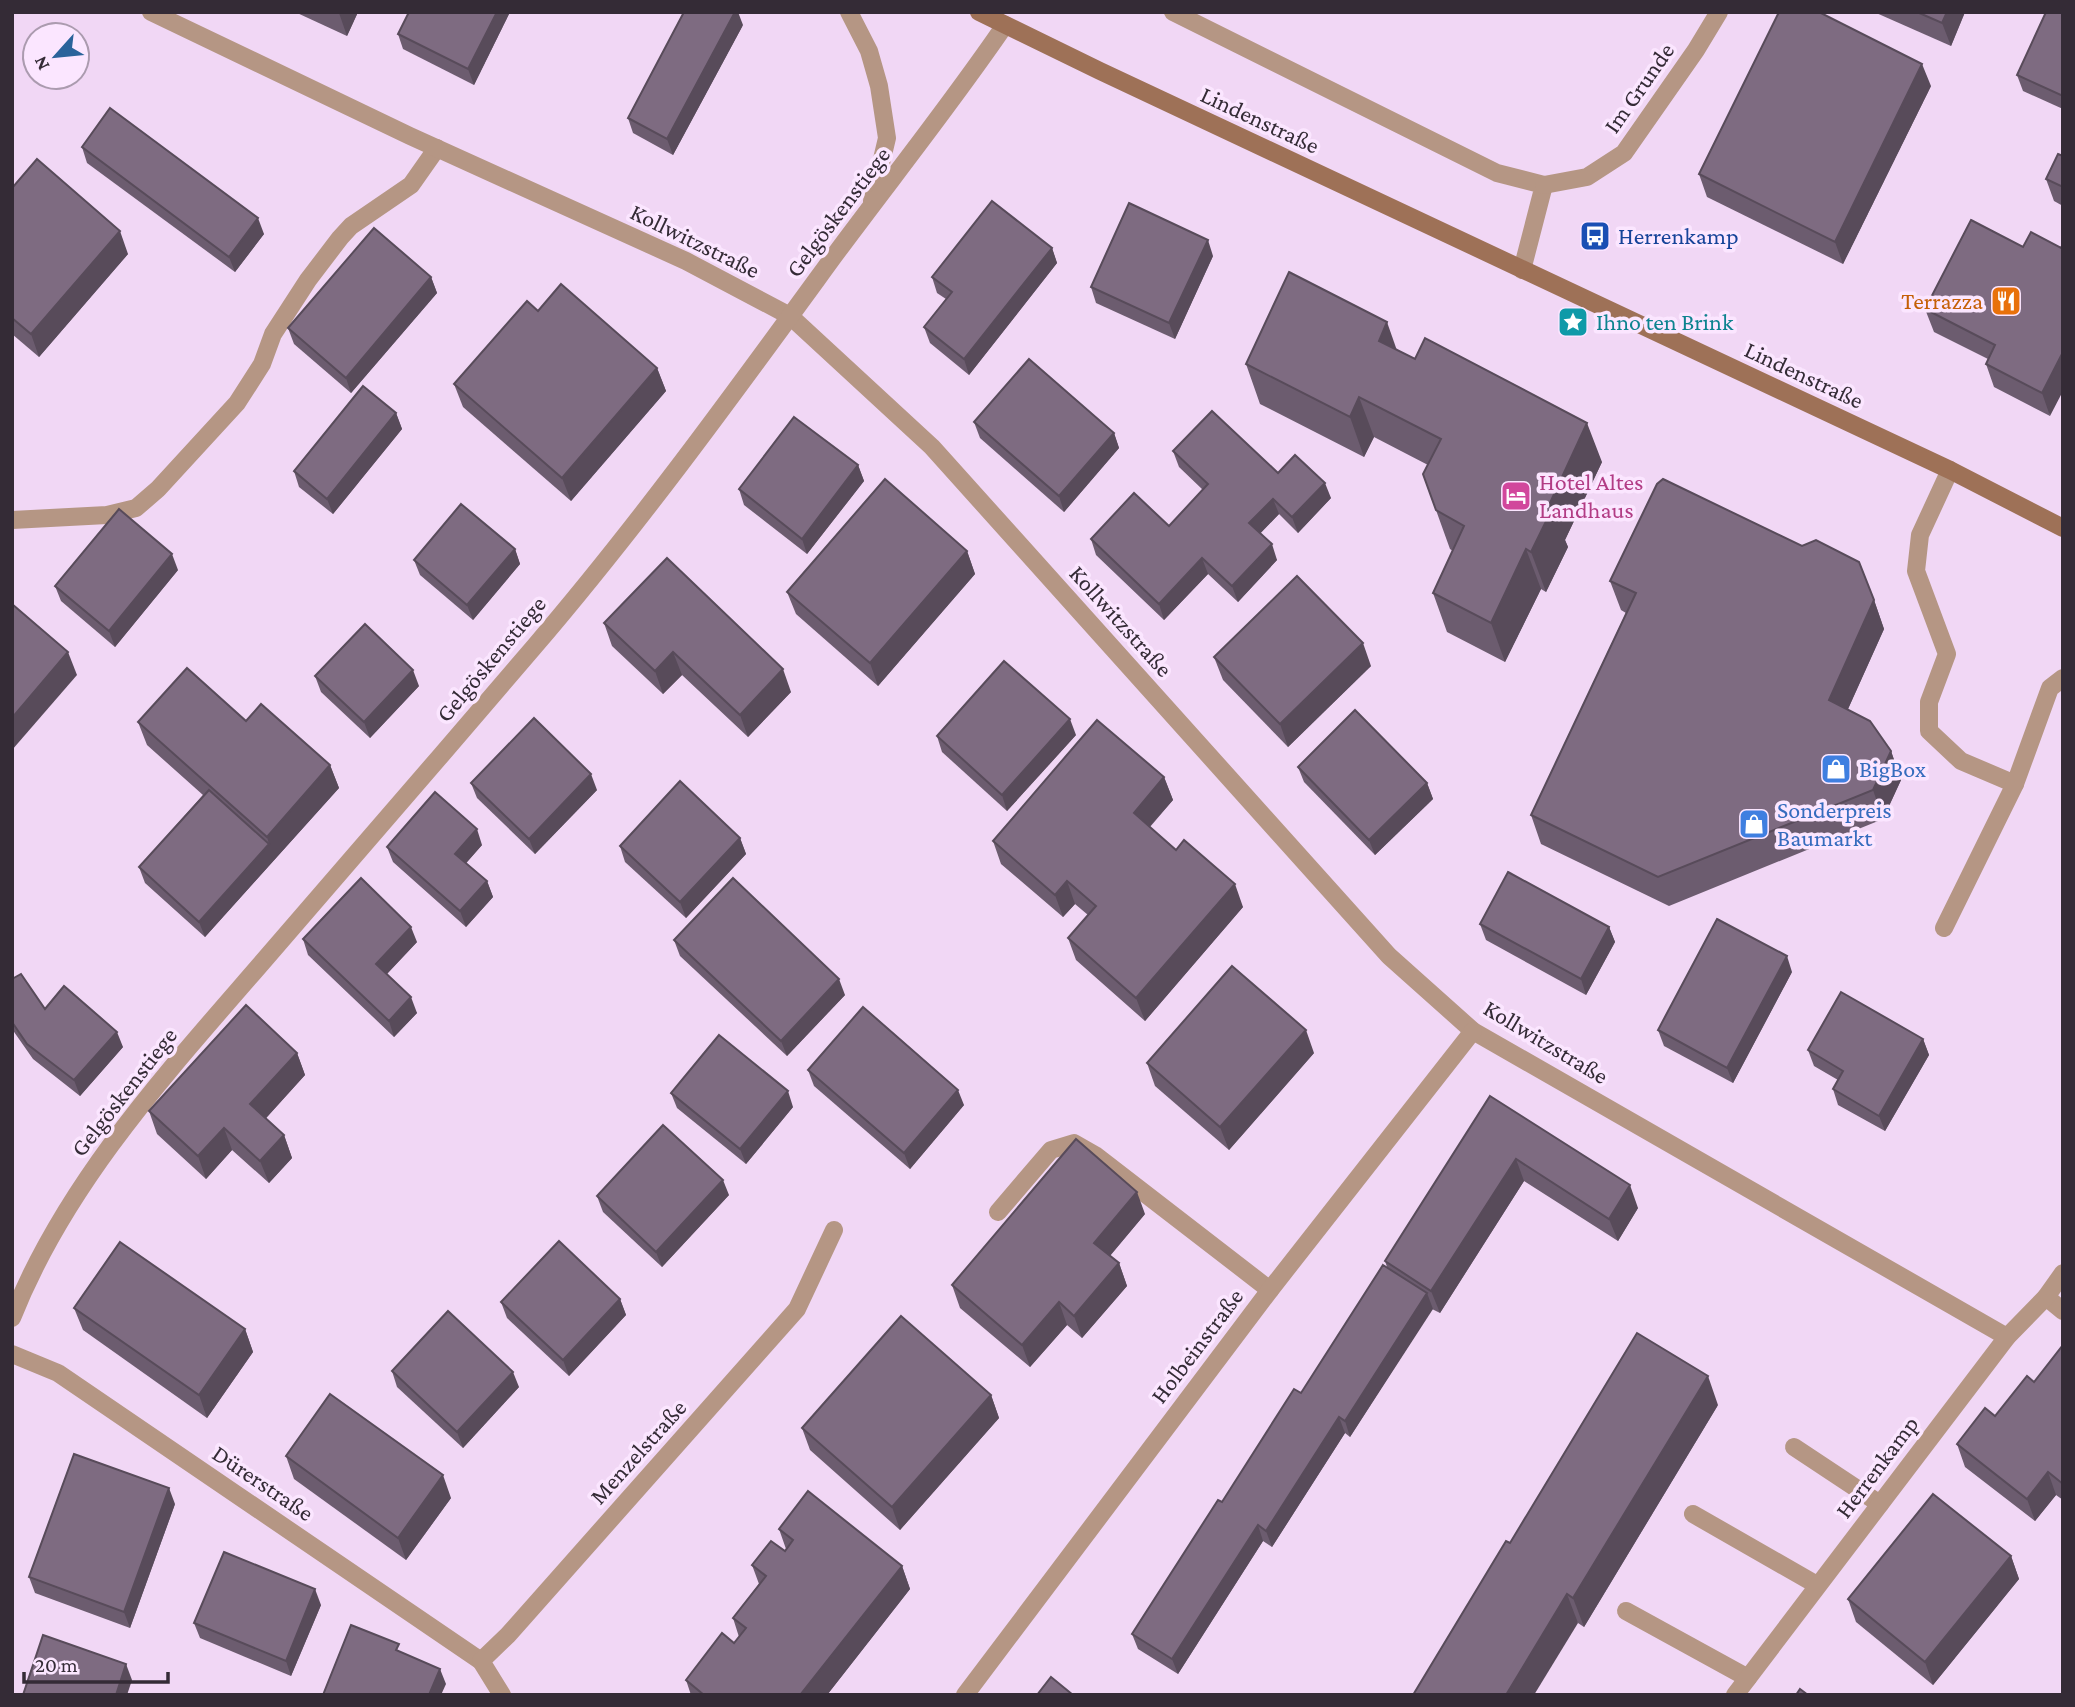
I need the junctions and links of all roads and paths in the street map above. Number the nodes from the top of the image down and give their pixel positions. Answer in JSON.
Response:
{"nodes":[{"id":1,"x":151,"y":12,"type":"edge"},
{"id":2,"x":849,"y":12,"type":"edge"},
{"id":3,"x":979,"y":12,"type":"edge"},
{"id":4,"x":1173,"y":12,"type":"edge"},
{"id":5,"x":1719,"y":12,"type":"edge"},
{"id":6,"x":1005,"y":26,"type":"junction"},
{"id":7,"x":437,"y":148,"type":"junction"},
{"id":8,"x":1544,"y":185,"type":"junction"},
{"id":9,"x":870,"y":208,"type":"junction"},
{"id":10,"x":1522,"y":270,"type":"junction"},
{"id":11,"x":790,"y":316,"type":"junction"},
{"id":12,"x":1950,"y":470,"type":"junction"},
{"id":13,"x":12,"y":520,"type":"edge"},
{"id":14,"x":2063,"y":528,"type":"edge"},
{"id":15,"x":2063,"y":678,"type":"edge"},
{"id":16,"x":2015,"y":784,"type":"junction"},
{"id":17,"x":1944,"y":928,"type":"dead end"},
{"id":18,"x":1474,"y":1031,"type":"junction"},
{"id":19,"x":998,"y":1212,"type":"dead end"},
{"id":20,"x":834,"y":1230,"type":"dead end"},
{"id":21,"x":2063,"y":1273,"type":"edge"},
{"id":22,"x":1270,"y":1290,"type":"junction"},
{"id":23,"x":2046,"y":1297,"type":"junction"},
{"id":24,"x":2063,"y":1311,"type":"edge"},
{"id":25,"x":12,"y":1318,"type":"edge"},
{"id":26,"x":2007,"y":1337,"type":"junction"},
{"id":27,"x":12,"y":1354,"type":"edge"},
{"id":28,"x":1794,"y":1447,"type":"dead end"},
{"id":29,"x":1880,"y":1504,"type":"junction"},
{"id":30,"x":1693,"y":1514,"type":"dead end"},
{"id":31,"x":1817,"y":1586,"type":"junction"},
{"id":32,"x":1626,"y":1611,"type":"dead end"},
{"id":33,"x":481,"y":1661,"type":"junction"},
{"id":34,"x":1748,"y":1678,"type":"junction"},
{"id":35,"x":502,"y":1695,"type":"edge"},
{"id":36,"x":965,"y":1695,"type":"edge"},
{"id":37,"x":1735,"y":1695,"type":"edge"}],
"edges":[{"from":1,"to":7,"type":"street","name":"Kollwitzstraße"},
{"from":2,"to":9,"type":"street"},
{"from":3,"to":6,"type":"main road","name":"Lindenstraße"},
{"from":4,"to":8,"type":"street"},
{"from":5,"to":8,"type":"street","name":"Im Grunde"},
{"from":6,"to":9,"type":"street","name":"Gelgöskenstiege"},
{"from":6,"to":10,"type":"main road","name":"Lindenstraße"},
{"from":7,"to":11,"type":"street","name":"Kollwitzstraße"},
{"from":7,"to":13,"type":"street"},
{"from":8,"to":10,"type":"street"},
{"from":9,"to":11,"type":"street","name":"Gelgöskenstiege"},
{"from":10,"to":12,"type":"main road","name":"Lindenstraße"},
{"from":11,"to":18,"type":"street","name":"Kollwitzstraße"},
{"from":11,"to":25,"type":"street","name":"Gelgöskenstiege"},
{"from":12,"to":14,"type":"main road","name":"Lindenstraße"},
{"from":12,"to":16,"type":"street"},
{"from":15,"to":16,"type":"street"},
{"from":16,"to":17,"type":"street"},
{"from":18,"to":22,"type":"street","name":"Holbeinstraße"},
{"from":18,"to":26,"type":"street","name":"Kollwitzstraße"},
{"from":19,"to":22,"type":"street"},
{"from":20,"to":33,"type":"street","name":"Menzelstraße"},
{"from":21,"to":23,"type":"street","name":"Herrenkamp"},
{"from":22,"to":36,"type":"street","name":"Holbeinstraße"},
{"from":23,"to":24,"type":"street"},
{"from":23,"to":26,"type":"street","name":"Herrenkamp"},
{"from":26,"to":29,"type":"street","name":"Herrenkamp"},
{"from":27,"to":33,"type":"street","name":"Dürerstraße"},
{"from":28,"to":29,"type":"street"},
{"from":29,"to":31,"type":"street","name":"Herrenkamp"},
{"from":30,"to":31,"type":"street"},
{"from":31,"to":34,"type":"street","name":"Herrenkamp"},
{"from":32,"to":34,"type":"street"},
{"from":33,"to":35,"type":"street"},
{"from":34,"to":37,"type":"street","name":"Herrenkamp"}]}
